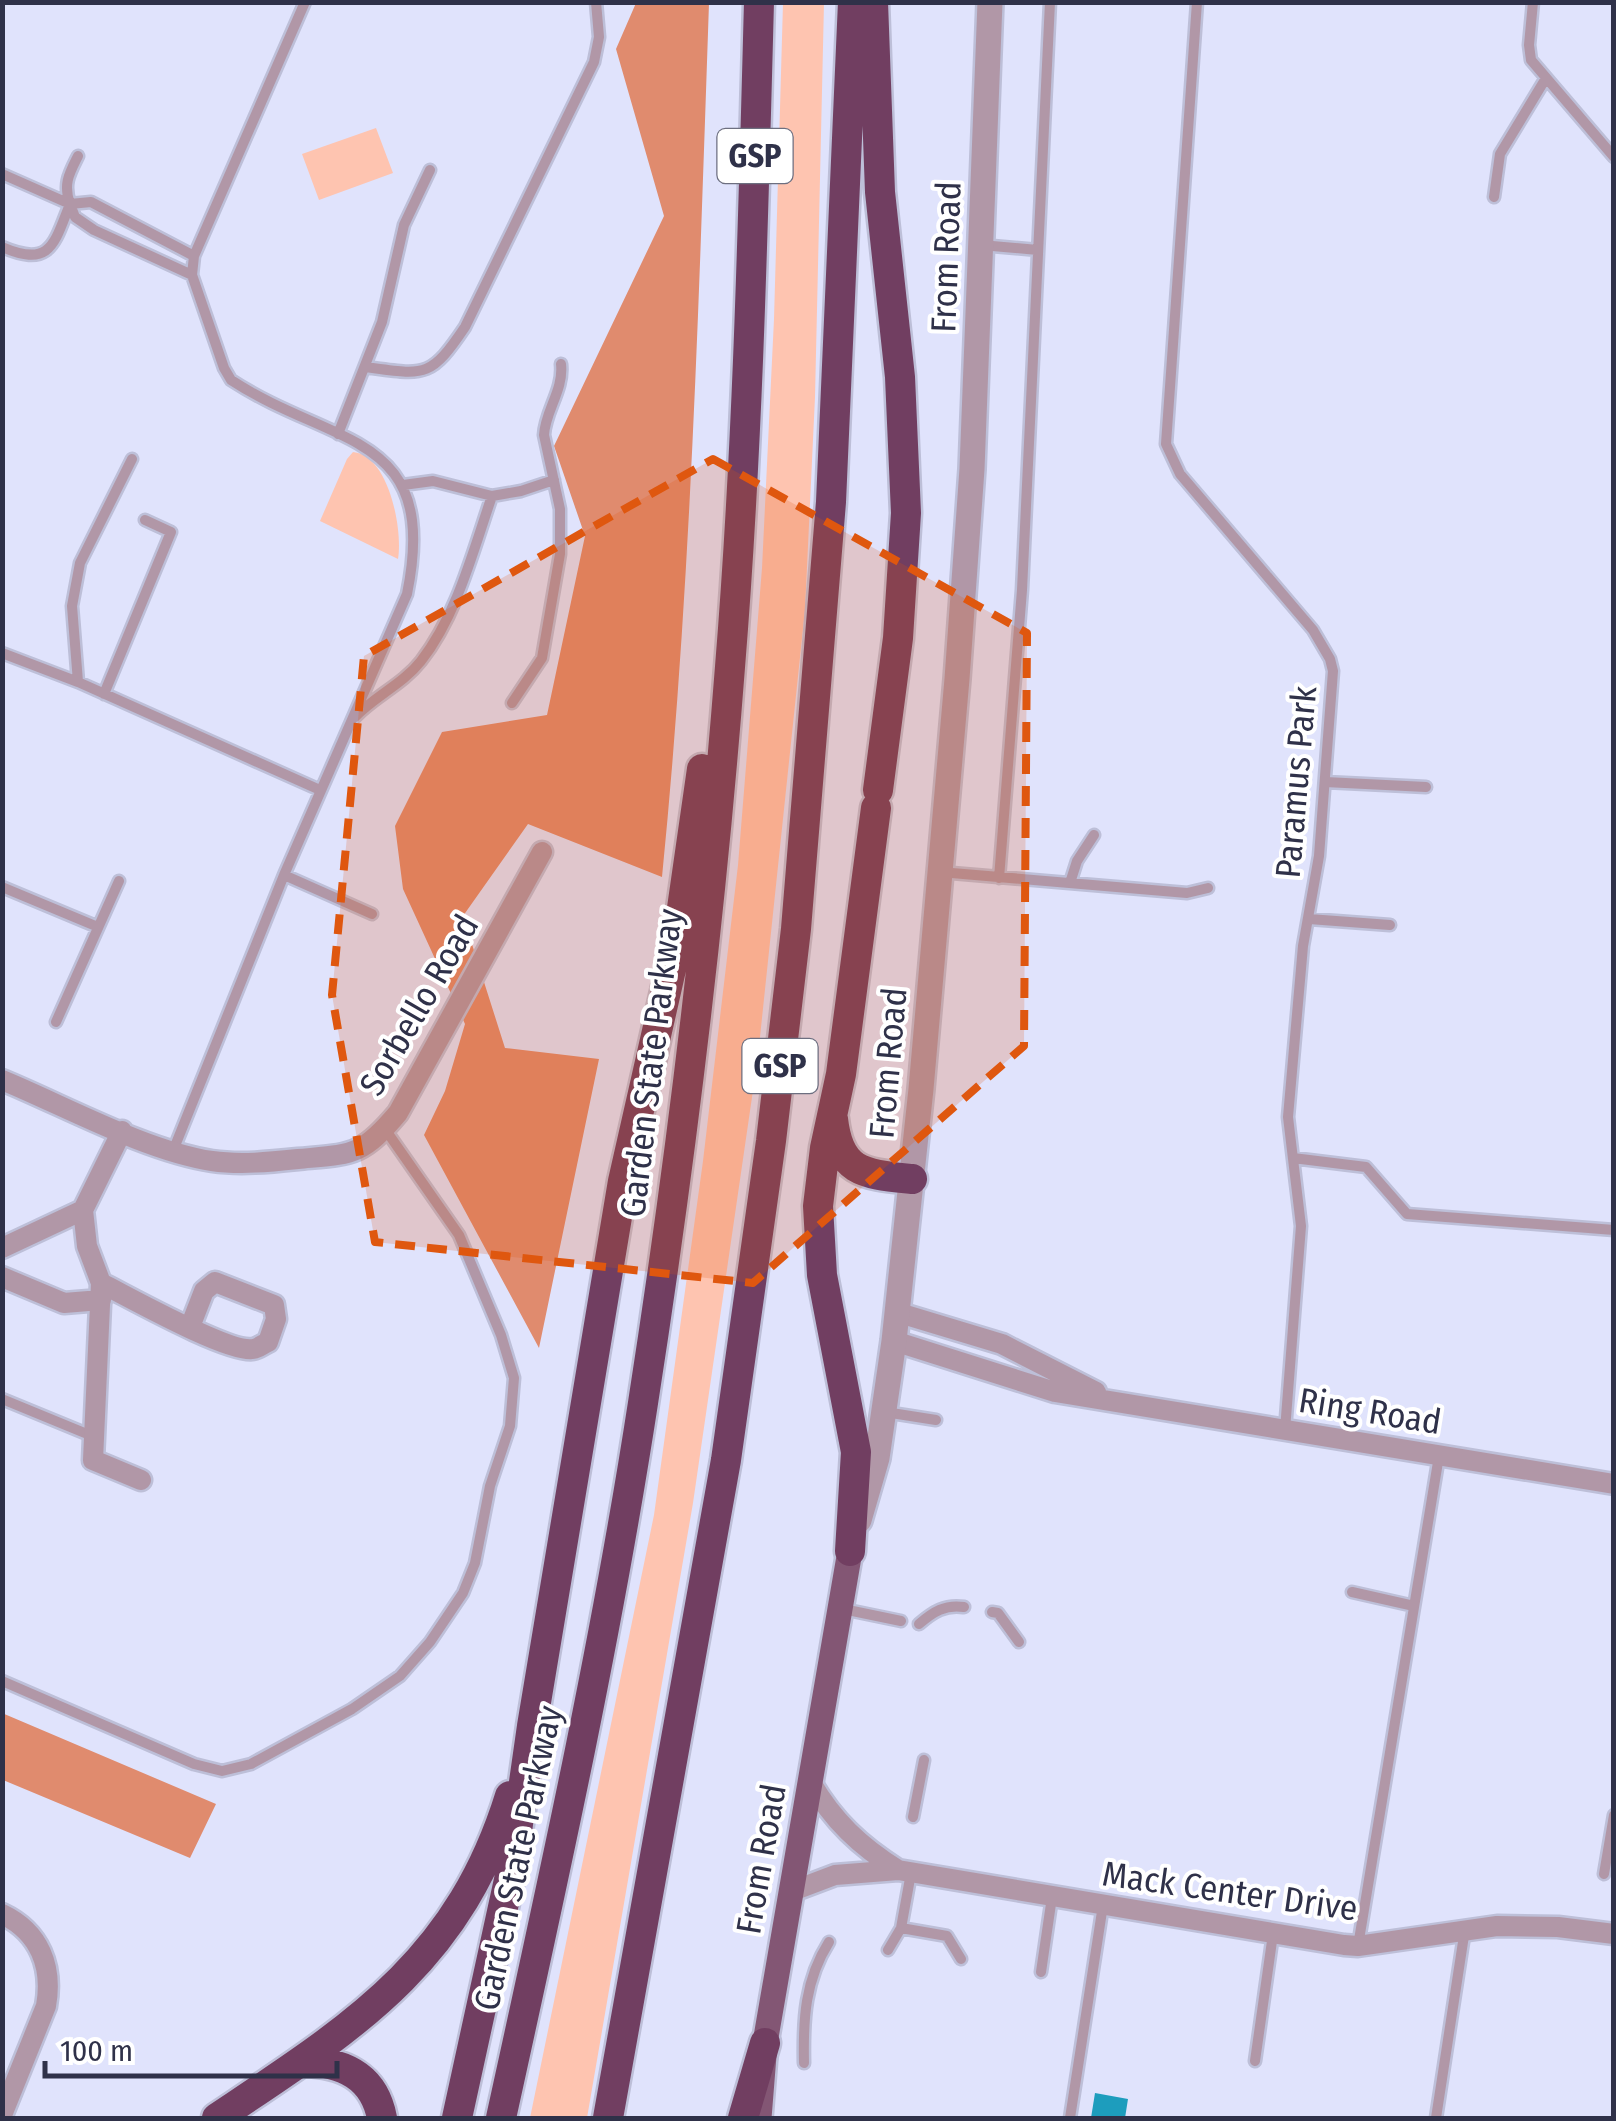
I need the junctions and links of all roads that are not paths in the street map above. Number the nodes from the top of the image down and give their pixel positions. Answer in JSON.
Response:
{"nodes":[{"id":1,"x":305,"y":2,"type":"edge"},
{"id":2,"x":596,"y":2,"type":"edge"},
{"id":3,"x":758,"y":2,"type":"edge"},
{"id":4,"x":853,"y":2,"type":"edge"},
{"id":5,"x":873,"y":2,"type":"edge"},
{"id":6,"x":990,"y":2,"type":"edge"},
{"id":7,"x":1050,"y":2,"type":"edge"},
{"id":8,"x":1197,"y":2,"type":"edge"},
{"id":9,"x":1533,"y":2,"type":"edge"},
{"id":10,"x":1546,"y":78,"type":"junction"},
{"id":11,"x":78,"y":156,"type":"dead end"},
{"id":12,"x":1614,"y":157,"type":"edge"},
{"id":13,"x":430,"y":170,"type":"dead end"},
{"id":14,"x":2,"y":174,"type":"edge"},
{"id":15,"x":1494,"y":197,"type":"dead end"},
{"id":16,"x":70,"y":204,"type":"junction"},
{"id":17,"x":981,"y":246,"type":"junction"},
{"id":18,"x":2,"y":247,"type":"edge"},
{"id":19,"x":1038,"y":250,"type":"junction"},
{"id":20,"x":194,"y":256,"type":"junction"},
{"id":21,"x":192,"y":275,"type":"junction"},
{"id":22,"x":561,"y":364,"type":"dead end"},
{"id":23,"x":365,"y":366,"type":"junction"},
{"id":24,"x":338,"y":434,"type":"junction"},
{"id":25,"x":132,"y":460,"type":"dead end"},
{"id":26,"x":554,"y":480,"type":"junction"},
{"id":27,"x":402,"y":485,"type":"junction"},
{"id":28,"x":492,"y":496,"type":"junction"},
{"id":29,"x":145,"y":520,"type":"dead end"},
{"id":30,"x":737,"y":562,"type":"junction"},
{"id":31,"x":2,"y":653,"type":"edge"},
{"id":32,"x":78,"y":682,"type":"junction"},
{"id":33,"x":104,"y":694,"type":"junction"},
{"id":34,"x":512,"y":703,"type":"dead end"},
{"id":35,"x":351,"y":721,"type":"junction"},
{"id":36,"x":1325,"y":782,"type":"junction"},
{"id":37,"x":1426,"y":787,"type":"dead end"},
{"id":38,"x":320,"y":790,"type":"junction"},
{"id":39,"x":1094,"y":835,"type":"dead end"},
{"id":40,"x":542,"y":852,"type":"dead end"},
{"id":41,"x":940,"y":872,"type":"junction"},
{"id":42,"x":284,"y":875,"type":"junction"},
{"id":43,"x":998,"y":878,"type":"junction"},
{"id":44,"x":118,"y":881,"type":"dead end"},
{"id":45,"x":1070,"y":883,"type":"junction"},
{"id":46,"x":2,"y":887,"type":"edge"},
{"id":47,"x":1208,"y":888,"type":"dead end"},
{"id":48,"x":372,"y":914,"type":"dead end"},
{"id":49,"x":1309,"y":919,"type":"junction"},
{"id":50,"x":1390,"y":925,"type":"dead end"},
{"id":51,"x":98,"y":927,"type":"junction"},
{"id":52,"x":56,"y":1022,"type":"dead end"},
{"id":53,"x":2,"y":1080,"type":"edge"},
{"id":54,"x":832,"y":1116,"type":"junction"},
{"id":55,"x":385,"y":1129,"type":"junction"},
{"id":56,"x":122,"y":1131,"type":"junction"},
{"id":57,"x":172,"y":1151,"type":"junction"},
{"id":58,"x":1293,"y":1158,"type":"junction"},
{"id":59,"x":912,"y":1179,"type":"junction"},
{"id":60,"x":83,"y":1210,"type":"junction"},
{"id":61,"x":1614,"y":1230,"type":"edge"},
{"id":62,"x":2,"y":1248,"type":"edge"},
{"id":63,"x":2,"y":1277,"type":"edge"},
{"id":64,"x":101,"y":1292,"type":"junction"},
{"id":65,"x":896,"y":1312,"type":"junction"},
{"id":66,"x":190,"y":1327,"type":"dead end"},
{"id":67,"x":894,"y":1340,"type":"junction"},
{"id":68,"x":2,"y":1399,"type":"edge"},
{"id":69,"x":1116,"y":1402,"type":"junction"},
{"id":70,"x":885,"y":1412,"type":"junction"},
{"id":71,"x":936,"y":1420,"type":"dead end"},
{"id":72,"x":1285,"y":1430,"type":"junction"},
{"id":73,"x":92,"y":1436,"type":"junction"},
{"id":74,"x":1439,"y":1455,"type":"junction"},
{"id":75,"x":141,"y":1480,"type":"dead end"},
{"id":76,"x":1614,"y":1484,"type":"edge"},
{"id":77,"x":850,"y":1552,"type":"junction"},
{"id":78,"x":1352,"y":1592,"type":"dead end"},
{"id":79,"x":1414,"y":1606,"type":"junction"},
{"id":80,"x":964,"y":1607,"type":"dead end"},
{"id":81,"x":839,"y":1608,"type":"junction"},
{"id":82,"x":992,"y":1612,"type":"dead end"},
{"id":83,"x":901,"y":1620,"type":"dead end"},
{"id":84,"x":919,"y":1624,"type":"dead end"},
{"id":85,"x":1019,"y":1642,"type":"dead end"},
{"id":86,"x":2,"y":1680,"type":"edge"},
{"id":87,"x":532,"y":1726,"type":"junction"},
{"id":88,"x":924,"y":1760,"type":"dead end"},
{"id":89,"x":810,"y":1781,"type":"junction"},
{"id":90,"x":1614,"y":1815,"type":"edge"},
{"id":91,"x":913,"y":1816,"type":"dead end"},
{"id":92,"x":905,"y":1872,"type":"junction"},
{"id":93,"x":1604,"y":1874,"type":"dead end"},
{"id":94,"x":790,"y":1892,"type":"junction"},
{"id":95,"x":1052,"y":1897,"type":"junction"},
{"id":96,"x":1103,"y":1906,"type":"junction"},
{"id":97,"x":2,"y":1914,"type":"edge"},
{"id":98,"x":901,"y":1928,"type":"junction"},
{"id":99,"x":1466,"y":1928,"type":"junction"},
{"id":100,"x":1273,"y":1934,"type":"junction"},
{"id":101,"x":1614,"y":1934,"type":"edge"},
{"id":102,"x":829,"y":1942,"type":"dead end"},
{"id":103,"x":1358,"y":1946,"type":"junction"},
{"id":104,"x":888,"y":1950,"type":"dead end"},
{"id":105,"x":961,"y":1959,"type":"dead end"},
{"id":106,"x":1040,"y":1972,"type":"dead end"},
{"id":107,"x":765,"y":2043,"type":"junction"},
{"id":108,"x":304,"y":2061,"type":"junction"},
{"id":109,"x":1255,"y":2061,"type":"dead end"},
{"id":110,"x":804,"y":2063,"type":"dead end"},
{"id":111,"x":2,"y":2114,"type":"edge"},
{"id":112,"x":217,"y":2118,"type":"edge"},
{"id":113,"x":382,"y":2118,"type":"edge"},
{"id":114,"x":457,"y":2118,"type":"edge"},
{"id":115,"x":501,"y":2118,"type":"edge"},
{"id":116,"x":608,"y":2118,"type":"edge"},
{"id":117,"x":743,"y":2118,"type":"edge"},
{"id":118,"x":759,"y":2118,"type":"edge"},
{"id":119,"x":1070,"y":2118,"type":"edge"},
{"id":120,"x":1436,"y":2118,"type":"edge"}],
"edges":[{"from":1,"to":20,"type":"lane"},
{"from":2,"to":23,"type":"lane"},
{"from":3,"to":30,"type":"highway","name":"Garden State Parkway","number":"GSP"},
{"from":4,"to":116,"type":"highway","number":"GSP"},
{"from":5,"to":54,"type":"highway"},
{"from":6,"to":17,"type":"street","name":"From Road"},
{"from":7,"to":19,"type":"lane"},
{"from":8,"to":36,"type":"lane","name":"Paramus Park"},
{"from":9,"to":10,"type":"lane"},
{"from":10,"to":12,"type":"lane"},
{"from":10,"to":15,"type":"lane"},
{"from":11,"to":16,"type":"lane"},
{"from":13,"to":23,"type":"lane"},
{"from":14,"to":16,"type":"lane"},
{"from":16,"to":18,"type":"lane"},
{"from":16,"to":20,"type":"lane"},
{"from":16,"to":21,"type":"lane"},
{"from":17,"to":19,"type":"lane"},
{"from":17,"to":41,"type":"street","name":"From Road"},
{"from":19,"to":43,"type":"lane"},
{"from":20,"to":21,"type":"lane"},
{"from":21,"to":24,"type":"lane"},
{"from":22,"to":26,"type":"lane"},
{"from":23,"to":24,"type":"lane"},
{"from":24,"to":27,"type":"lane"},
{"from":25,"to":32,"type":"lane"},
{"from":26,"to":28,"type":"lane"},
{"from":26,"to":34,"type":"lane"},
{"from":27,"to":28,"type":"lane"},
{"from":27,"to":35,"type":"lane"},
{"from":28,"to":35,"type":"lane"},
{"from":29,"to":33,"type":"lane"},
{"from":30,"to":87,"type":"highway"},
{"from":30,"to":115,"type":"highway","name":"Garden State Parkway","number":"GSP"},
{"from":31,"to":32,"type":"lane"},
{"from":32,"to":33,"type":"lane"},
{"from":33,"to":38,"type":"lane"},
{"from":35,"to":38,"type":"lane"},
{"from":36,"to":37,"type":"lane"},
{"from":36,"to":49,"type":"lane","name":"Paramus Park"},
{"from":38,"to":42,"type":"lane"},
{"from":39,"to":45,"type":"lane"},
{"from":40,"to":55,"type":"street","name":"Sorbello Road"},
{"from":41,"to":43,"type":"lane"},
{"from":41,"to":59,"type":"street","name":"From Road"},
{"from":42,"to":48,"type":"lane"},
{"from":42,"to":57,"type":"lane"},
{"from":43,"to":45,"type":"lane"},
{"from":44,"to":51,"type":"lane"},
{"from":45,"to":47,"type":"lane"},
{"from":46,"to":51,"type":"lane"},
{"from":49,"to":50,"type":"lane"},
{"from":49,"to":58,"type":"lane","name":"Paramus Park"},
{"from":51,"to":52,"type":"lane"},
{"from":53,"to":56,"type":"street","name":"Sorbello Road"},
{"from":54,"to":59,"type":"highway"},
{"from":54,"to":77,"type":"highway"},
{"from":55,"to":57,"type":"street","name":"Sorbello Road"},
{"from":55,"to":86,"type":"lane"},
{"from":56,"to":57,"type":"street","name":"Sorbello Road"},
{"from":56,"to":60,"type":"street"},
{"from":58,"to":61,"type":"lane"},
{"from":58,"to":72,"type":"lane","name":"Paramus Park"},
{"from":59,"to":65,"type":"street","name":"From Road"},
{"from":60,"to":62,"type":"street"},
{"from":60,"to":64,"type":"street"},
{"from":63,"to":64,"type":"street"},
{"from":64,"to":66,"type":"street"},
{"from":64,"to":73,"type":"street"},
{"from":65,"to":67,"type":"street","name":"From Road"},
{"from":65,"to":69,"type":"street"},
{"from":67,"to":69,"type":"street","name":"Ring Road"},
{"from":67,"to":70,"type":"street","name":"From Road"},
{"from":68,"to":73,"type":"lane"},
{"from":69,"to":72,"type":"street","name":"Ring Road"},
{"from":70,"to":71,"type":"lane"},
{"from":70,"to":77,"type":"street","name":"From Road"},
{"from":72,"to":74,"type":"street","name":"Ring Road"},
{"from":73,"to":75,"type":"street"},
{"from":74,"to":76,"type":"street","name":"Ring Road"},
{"from":74,"to":79,"type":"lane"},
{"from":77,"to":81,"type":"main road","name":"From Road"},
{"from":78,"to":79,"type":"lane"},
{"from":79,"to":103,"type":"lane"},
{"from":80,"to":84,"type":"lane"},
{"from":81,"to":83,"type":"lane"},
{"from":81,"to":89,"type":"main road","name":"From Road"},
{"from":82,"to":85,"type":"lane"},
{"from":87,"to":108,"type":"highway"},
{"from":87,"to":114,"type":"highway"},
{"from":88,"to":91,"type":"lane"},
{"from":89,"to":92,"type":"street","name":"Mack Center Drive"},
{"from":89,"to":94,"type":"main road","name":"From Road"},
{"from":90,"to":93,"type":"lane"},
{"from":92,"to":94,"type":"street","name":"Mack Center Drive"},
{"from":92,"to":95,"type":"street","name":"Mack Center Drive"},
{"from":92,"to":98,"type":"lane"},
{"from":94,"to":107,"type":"main road","name":"From Road"},
{"from":95,"to":96,"type":"street","name":"Mack Center Drive"},
{"from":95,"to":106,"type":"lane"},
{"from":96,"to":100,"type":"street","name":"Mack Center Drive"},
{"from":96,"to":119,"type":"lane"},
{"from":97,"to":111,"type":"street"},
{"from":98,"to":104,"type":"lane"},
{"from":98,"to":105,"type":"lane"},
{"from":99,"to":101,"type":"street","name":"Mack Center Drive"},
{"from":99,"to":103,"type":"street","name":"Mack Center Drive"},
{"from":99,"to":120,"type":"lane"},
{"from":100,"to":103,"type":"street","name":"Mack Center Drive"},
{"from":100,"to":109,"type":"lane"},
{"from":102,"to":110,"type":"lane"},
{"from":107,"to":117,"type":"highway"},
{"from":107,"to":118,"type":"main road","name":"From Road"},
{"from":108,"to":112,"type":"highway"},
{"from":108,"to":113,"type":"highway"}]}
